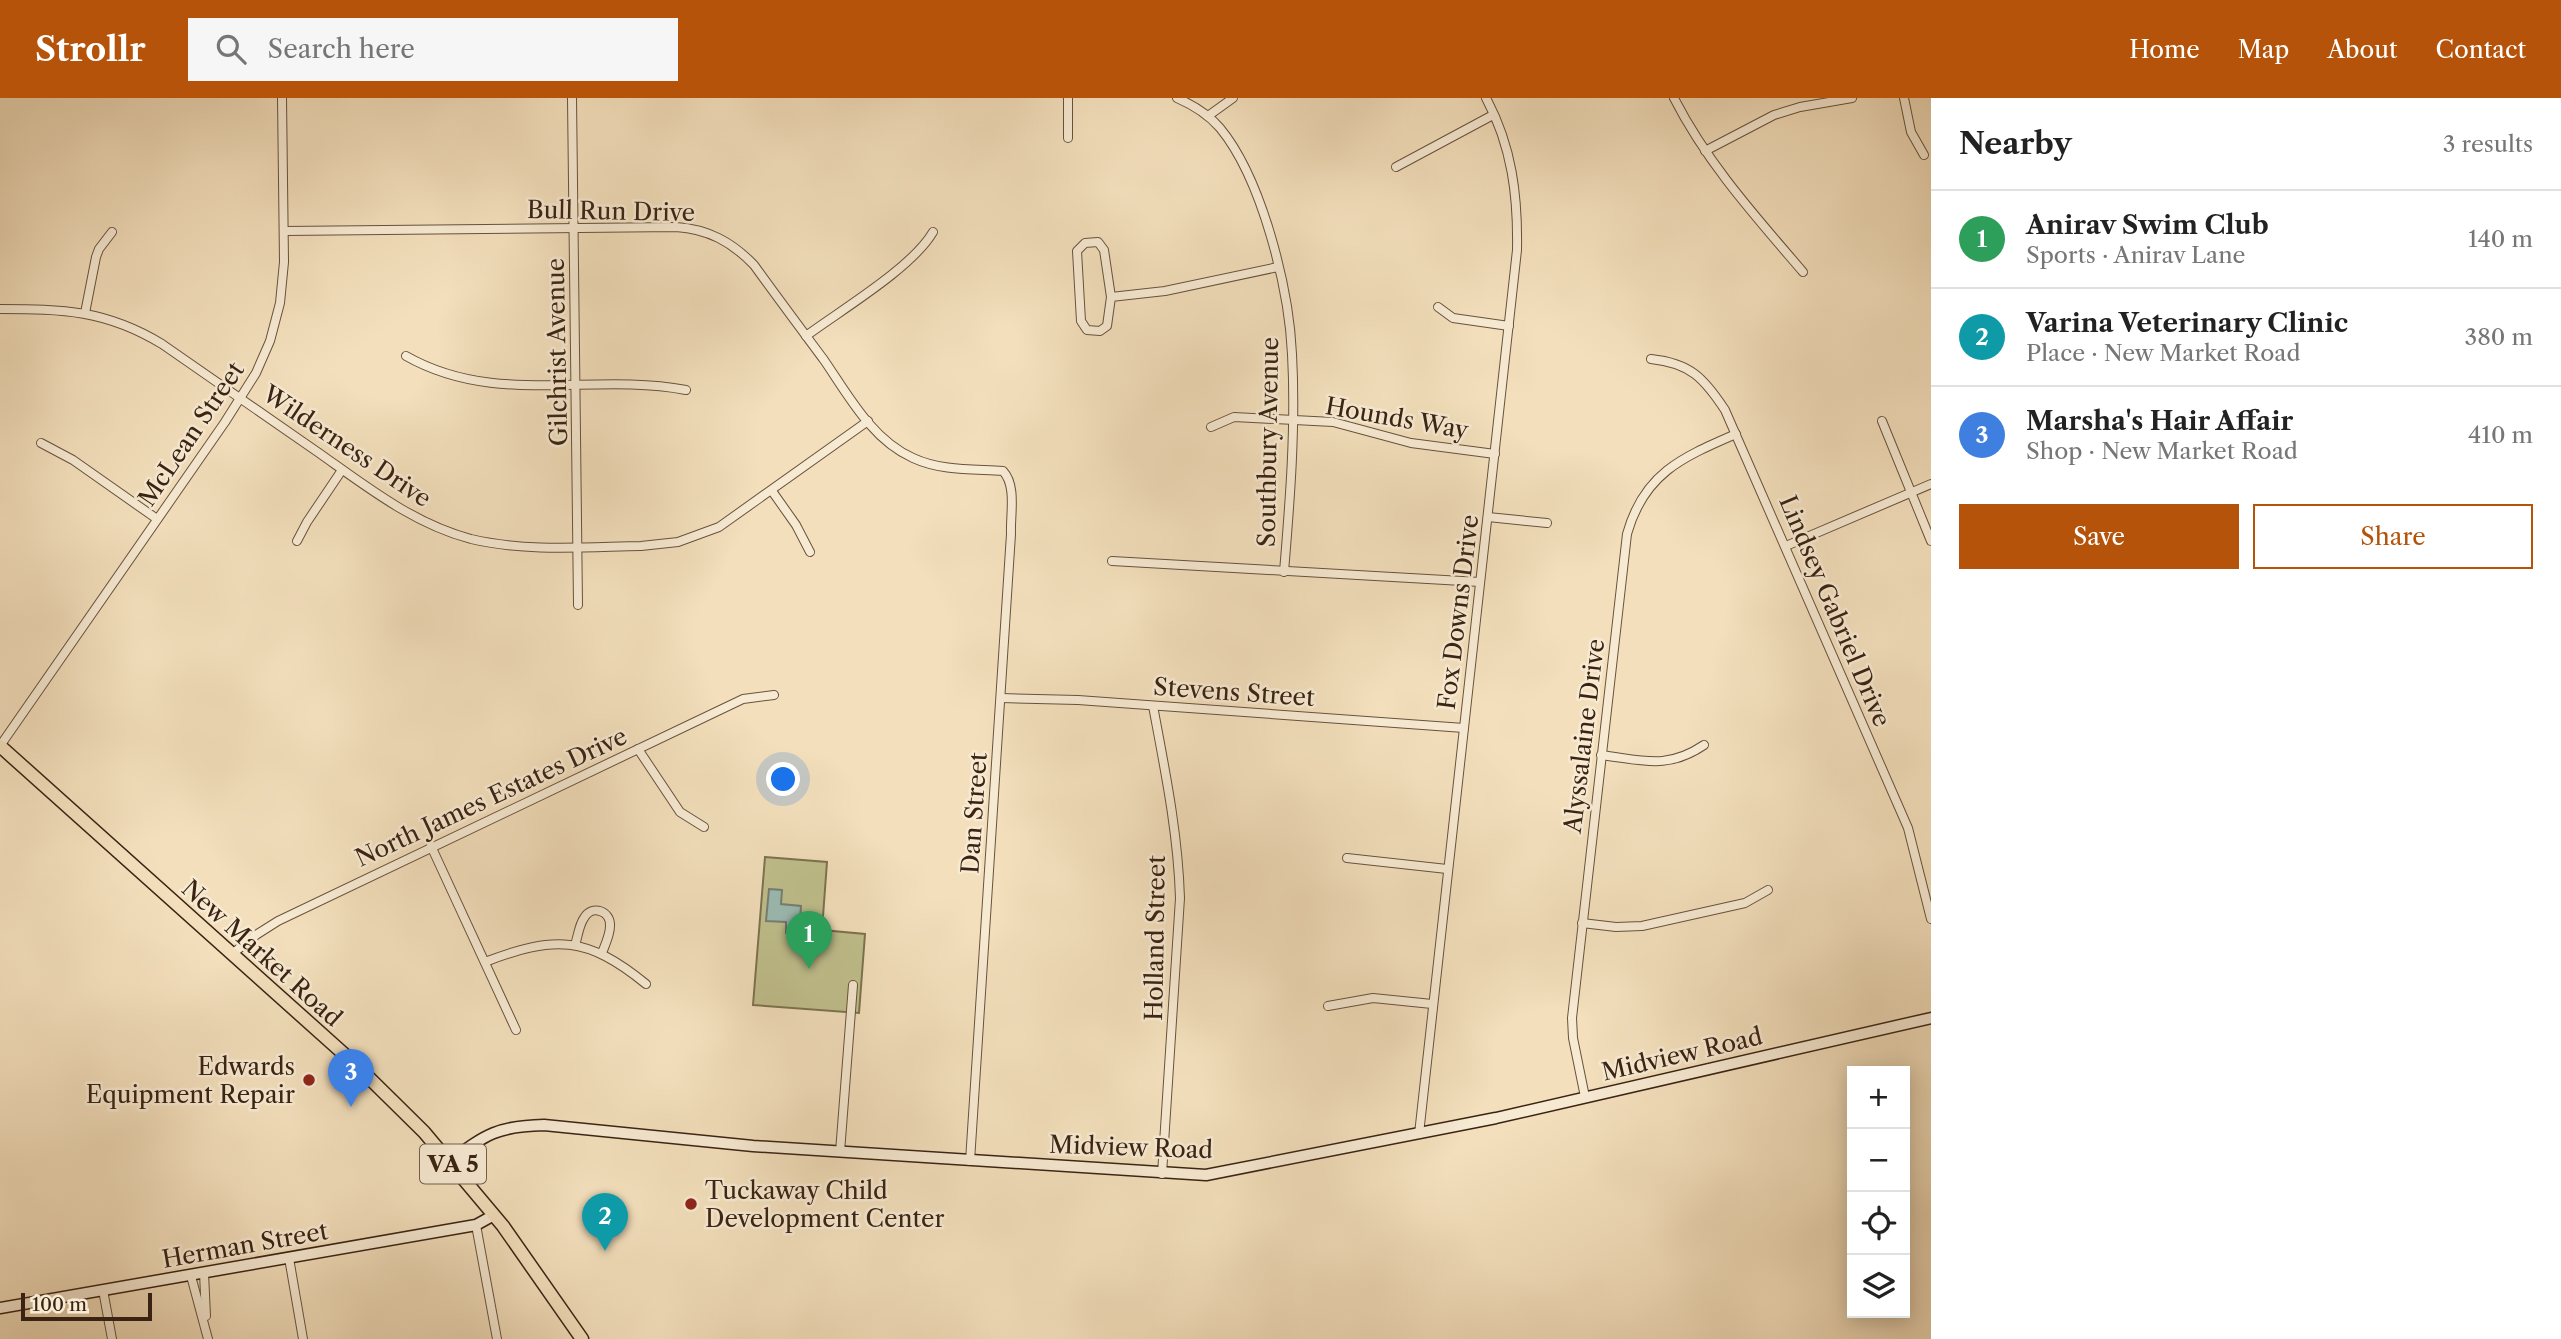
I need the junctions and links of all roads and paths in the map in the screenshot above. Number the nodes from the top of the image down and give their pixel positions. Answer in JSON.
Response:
{"nodes":[{"id":1,"x":282,"y":98,"type":"edge"},
{"id":2,"x":572,"y":98,"type":"edge"},
{"id":3,"x":1068,"y":98,"type":"edge"},
{"id":4,"x":1177,"y":98,"type":"edge"},
{"id":5,"x":1233,"y":98,"type":"edge"},
{"id":6,"x":1486,"y":98,"type":"edge"},
{"id":7,"x":1674,"y":98,"type":"edge"},
{"id":8,"x":1852,"y":98,"type":"edge"},
{"id":9,"x":1904,"y":98,"type":"edge"},
{"id":10,"x":1493,"y":115,"type":"junction"},
{"id":11,"x":1208,"y":116,"type":"junction"},
{"id":12,"x":1068,"y":138,"type":"dead end"},
{"id":13,"x":1705,"y":151,"type":"junction"},
{"id":14,"x":1924,"y":155,"type":"dead end"},
{"id":15,"x":1396,"y":167,"type":"dead end"},
{"id":16,"x":574,"y":228,"type":"junction"},
{"id":17,"x":284,"y":231,"type":"junction"},
{"id":18,"x":112,"y":232,"type":"dead end"},
{"id":19,"x":933,"y":232,"type":"dead end"},
{"id":20,"x":1278,"y":267,"type":"junction"},
{"id":21,"x":1803,"y":272,"type":"dead end"},
{"id":22,"x":1111,"y":297,"type":"junction"},
{"id":23,"x":1437,"y":307,"type":"dead end"},
{"id":24,"x":0,"y":310,"type":"edge"},
{"id":25,"x":85,"y":313,"type":"junction"},
{"id":26,"x":1509,"y":326,"type":"junction"},
{"id":27,"x":806,"y":336,"type":"junction"},
{"id":28,"x":406,"y":356,"type":"dead end"},
{"id":29,"x":1651,"y":359,"type":"dead end"},
{"id":30,"x":576,"y":386,"type":"junction"},
{"id":31,"x":686,"y":390,"type":"dead end"},
{"id":32,"x":240,"y":398,"type":"junction"},
{"id":33,"x":868,"y":421,"type":"junction"},
{"id":34,"x":1291,"y":421,"type":"junction"},
{"id":35,"x":1882,"y":421,"type":"dead end"},
{"id":36,"x":1211,"y":427,"type":"dead end"},
{"id":37,"x":1736,"y":434,"type":"junction"},
{"id":38,"x":41,"y":443,"type":"dead end"},
{"id":39,"x":1495,"y":454,"type":"junction"},
{"id":40,"x":342,"y":470,"type":"junction"},
{"id":41,"x":1000,"y":471,"type":"joint"},
{"id":42,"x":1931,"y":484,"type":"edge"},
{"id":43,"x":772,"y":491,"type":"junction"},
{"id":44,"x":1910,"y":493,"type":"junction"},
{"id":45,"x":1488,"y":517,"type":"junction"},
{"id":46,"x":157,"y":519,"type":"junction"},
{"id":47,"x":1547,"y":523,"type":"dead end"},
{"id":48,"x":298,"y":541,"type":"dead end"},
{"id":49,"x":1931,"y":541,"type":"edge"},
{"id":50,"x":1786,"y":546,"type":"junction"},
{"id":51,"x":578,"y":547,"type":"junction"},
{"id":52,"x":810,"y":552,"type":"dead end"},
{"id":53,"x":1112,"y":561,"type":"dead end"},
{"id":54,"x":1284,"y":572,"type":"junction"},
{"id":55,"x":1480,"y":582,"type":"junction"},
{"id":56,"x":578,"y":606,"type":"dead end"},
{"id":57,"x":774,"y":695,"type":"dead end"},
{"id":58,"x":1001,"y":698,"type":"junction"},
{"id":59,"x":1153,"y":706,"type":"junction"},
{"id":60,"x":1464,"y":728,"type":"junction"},
{"id":61,"x":1704,"y":745,"type":"dead end"},
{"id":62,"x":0,"y":746,"type":"edge"},
{"id":63,"x":638,"y":749,"type":"junction"},
{"id":64,"x":1601,"y":755,"type":"junction"},
{"id":65,"x":704,"y":827,"type":"dead end"},
{"id":66,"x":431,"y":846,"type":"junction"},
{"id":67,"x":1347,"y":858,"type":"dead end"},
{"id":68,"x":1447,"y":869,"type":"junction"},
{"id":69,"x":1768,"y":890,"type":"dead end"},
{"id":70,"x":1931,"y":919,"type":"edge"},
{"id":71,"x":1582,"y":923,"type":"junction"},
{"id":72,"x":575,"y":945,"type":"junction"},
{"id":73,"x":602,"y":953,"type":"junction"},
{"id":74,"x":232,"y":954,"type":"junction"},
{"id":75,"x":485,"y":962,"type":"junction"},
{"id":76,"x":646,"y":984,"type":"dead end"},
{"id":77,"x":853,"y":985,"type":"dead end"},
{"id":78,"x":1432,"y":1004,"type":"junction"},
{"id":79,"x":1328,"y":1006,"type":"dead end"},
{"id":80,"x":1931,"y":1018,"type":"edge"},
{"id":81,"x":516,"y":1030,"type":"dead end"},
{"id":82,"x":1585,"y":1097,"type":"junction"},
{"id":83,"x":1419,"y":1134,"type":"junction"},
{"id":84,"x":840,"y":1152,"type":"junction"},
{"id":85,"x":450,"y":1161,"type":"junction"},
{"id":86,"x":970,"y":1161,"type":"junction"},
{"id":87,"x":1162,"y":1174,"type":"junction"},
{"id":88,"x":494,"y":1215,"type":"junction"},
{"id":89,"x":476,"y":1226,"type":"junction"},
{"id":90,"x":289,"y":1258,"type":"junction"},
{"id":91,"x":204,"y":1273,"type":"junction"},
{"id":92,"x":191,"y":1276,"type":"junction"},
{"id":93,"x":103,"y":1290,"type":"junction"},
{"id":94,"x":0,"y":1308,"type":"edge"},
{"id":95,"x":206,"y":1329,"type":"junction"},
{"id":96,"x":111,"y":1339,"type":"edge"},
{"id":97,"x":208,"y":1339,"type":"edge"},
{"id":98,"x":303,"y":1339,"type":"edge"},
{"id":99,"x":497,"y":1339,"type":"edge"},
{"id":100,"x":582,"y":1339,"type":"edge"}],
"edges":[{"from":1,"to":17,"type":"street","name":"McLean Street"},
{"from":2,"to":16,"type":"street","name":"Gilchrist Avenue"},
{"from":3,"to":12,"type":"street"},
{"from":4,"to":11,"type":"street","name":"Southbury Avenue"},
{"from":5,"to":11,"type":"street"},
{"from":6,"to":10,"type":"street","name":"Fox Downs Drive"},
{"from":7,"to":13,"type":"street"},
{"from":8,"to":13,"type":"street"},
{"from":9,"to":14,"type":"street"},
{"from":10,"to":15,"type":"street"},
{"from":10,"to":26,"type":"street","name":"Fox Downs Drive"},
{"from":11,"to":20,"type":"street","name":"Southbury Avenue"},
{"from":13,"to":21,"type":"street"},
{"from":16,"to":17,"type":"street","name":"Bull Run Drive"},
{"from":16,"to":27,"type":"street","name":"Bull Run Drive"},
{"from":16,"to":30,"type":"street","name":"Gilchrist Avenue"},
{"from":17,"to":32,"type":"street","name":"McLean Street"},
{"from":18,"to":25,"type":"street"},
{"from":19,"to":27,"type":"street"},
{"from":20,"to":22,"type":"street"},
{"from":20,"to":34,"type":"street","name":"Southbury Avenue"},
{"from":22,"to":22,"type":"street"},
{"from":23,"to":26,"type":"street"},
{"from":24,"to":25,"type":"street","name":"Wilderness Drive"},
{"from":25,"to":32,"type":"street","name":"Wilderness Drive"},
{"from":26,"to":39,"type":"street","name":"Fox Downs Drive"},
{"from":27,"to":33,"type":"street","name":"Bull Run Drive"},
{"from":28,"to":30,"type":"street"},
{"from":29,"to":37,"type":"street","name":"Lindsey Gabriel Drive"},
{"from":30,"to":31,"type":"street"},
{"from":30,"to":51,"type":"street","name":"Gilchrist Avenue"},
{"from":32,"to":40,"type":"street","name":"Wilderness Drive"},
{"from":32,"to":46,"type":"street","name":"McLean Street"},
{"from":33,"to":41,"type":"street","name":"Bull Run Drive"},
{"from":33,"to":43,"type":"street","name":"Wilderness Drive"},
{"from":34,"to":36,"type":"street","name":"Hounds Way"},
{"from":34,"to":39,"type":"street","name":"Hounds Way"},
{"from":34,"to":54,"type":"street","name":"Southbury Avenue"},
{"from":35,"to":44,"type":"street"},
{"from":37,"to":50,"type":"street","name":"Lindsey Gabriel Drive"},
{"from":37,"to":64,"type":"street","name":"Alyssalaine Drive"},
{"from":38,"to":46,"type":"street"},
{"from":39,"to":45,"type":"street","name":"Fox Downs Drive"},
{"from":40,"to":48,"type":"street"},
{"from":40,"to":51,"type":"street","name":"Wilderness Drive"},
{"from":41,"to":58,"type":"street","name":"Dan Street"},
{"from":42,"to":44,"type":"street"},
{"from":43,"to":51,"type":"street","name":"Wilderness Drive"},
{"from":43,"to":52,"type":"street"},
{"from":44,"to":49,"type":"street"},
{"from":44,"to":50,"type":"street"},
{"from":45,"to":47,"type":"street"},
{"from":45,"to":55,"type":"street","name":"Fox Downs Drive"},
{"from":46,"to":62,"type":"street","name":"McLean Street"},
{"from":50,"to":70,"type":"street","name":"Lindsey Gabriel Drive"},
{"from":51,"to":56,"type":"street","name":"Gilchrist Avenue"},
{"from":53,"to":54,"type":"street"},
{"from":54,"to":55,"type":"street"},
{"from":55,"to":60,"type":"street","name":"Fox Downs Drive"},
{"from":57,"to":63,"type":"street","name":"North James Estates Drive"},
{"from":58,"to":59,"type":"street","name":"Stevens Street"},
{"from":58,"to":86,"type":"street","name":"Dan Street"},
{"from":59,"to":60,"type":"street","name":"Stevens Street"},
{"from":59,"to":87,"type":"street","name":"Holland Street"},
{"from":60,"to":68,"type":"street","name":"Fox Downs Drive"},
{"from":61,"to":64,"type":"street"},
{"from":62,"to":74,"type":"main road","name":"New Market Road","number":"VA 5"},
{"from":63,"to":65,"type":"street"},
{"from":63,"to":66,"type":"street","name":"North James Estates Drive"},
{"from":64,"to":71,"type":"street","name":"Alyssalaine Drive"},
{"from":66,"to":74,"type":"street","name":"North James Estates Drive"},
{"from":66,"to":75,"type":"street"},
{"from":67,"to":68,"type":"street"},
{"from":68,"to":78,"type":"street","name":"Fox Downs Drive"},
{"from":69,"to":71,"type":"street"},
{"from":71,"to":82,"type":"street","name":"Alyssalaine Drive"},
{"from":72,"to":73,"type":"street"},
{"from":72,"to":73,"type":"street"},
{"from":72,"to":75,"type":"street"},
{"from":73,"to":76,"type":"street"},
{"from":74,"to":85,"type":"main road","name":"New Market Road","number":"VA 5"},
{"from":75,"to":81,"type":"street"},
{"from":77,"to":84,"type":"street"},
{"from":78,"to":79,"type":"street"},
{"from":78,"to":83,"type":"street","name":"Fox Downs Drive"},
{"from":80,"to":82,"type":"street","name":"Midview Road"},
{"from":82,"to":83,"type":"street","name":"Midview Road"},
{"from":83,"to":87,"type":"street","name":"Midview Road"},
{"from":84,"to":85,"type":"street","name":"Midview Road"},
{"from":84,"to":86,"type":"street","name":"Midview Road"},
{"from":85,"to":88,"type":"main road","name":"New Market Road","number":"VA 5"},
{"from":86,"to":87,"type":"street","name":"Midview Road"},
{"from":88,"to":89,"type":"street","name":"Herman Street"},
{"from":88,"to":100,"type":"main road","name":"New Market Road","number":"VA 5"},
{"from":89,"to":90,"type":"street","name":"Herman Street"},
{"from":89,"to":99,"type":"street"},
{"from":90,"to":91,"type":"street","name":"Herman Street"},
{"from":90,"to":98,"type":"street"},
{"from":91,"to":92,"type":"street","name":"Herman Street"},
{"from":91,"to":95,"type":"street"},
{"from":92,"to":93,"type":"street","name":"Herman Street"},
{"from":92,"to":95,"type":"street"},
{"from":93,"to":94,"type":"street","name":"Herman Street"},
{"from":93,"to":96,"type":"street"},
{"from":95,"to":97,"type":"street"}]}
